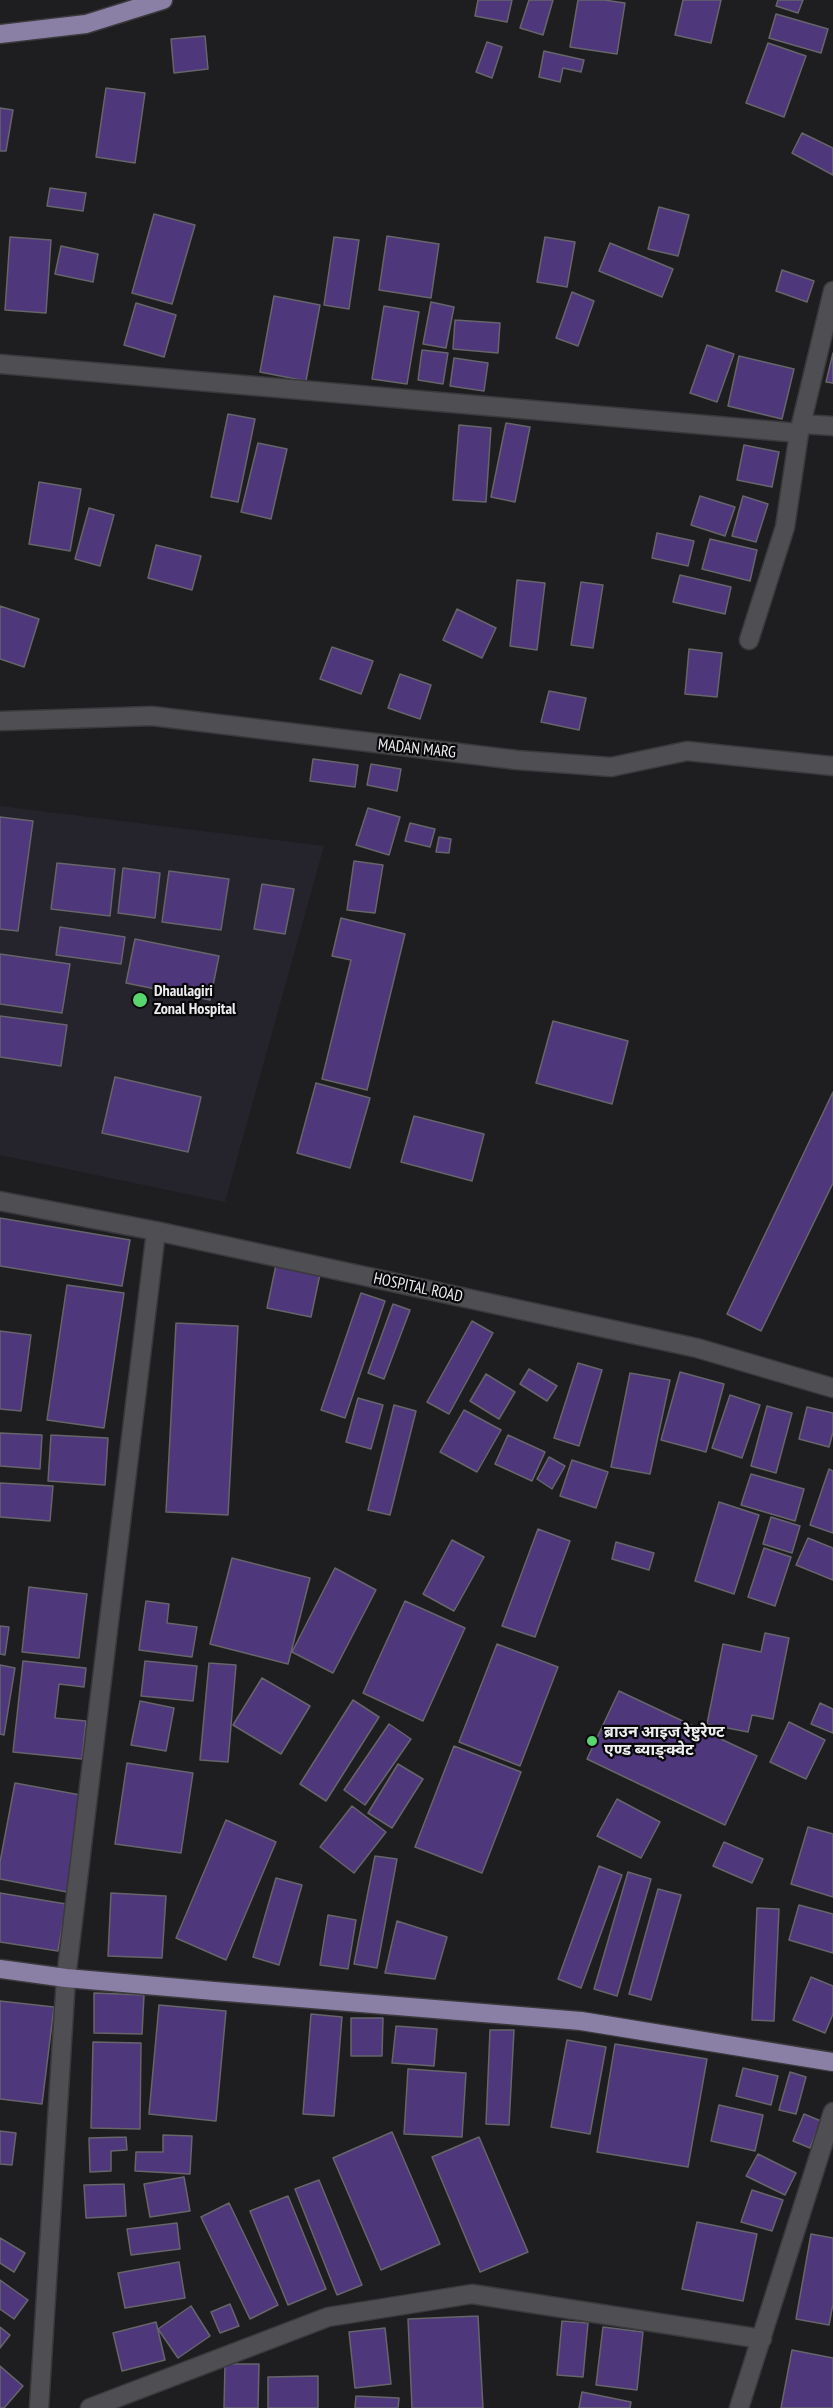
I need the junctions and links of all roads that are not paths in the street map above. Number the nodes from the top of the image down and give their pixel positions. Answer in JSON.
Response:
{"nodes":[{"id":1,"x":163,"y":0,"type":"edge"},
{"id":2,"x":0,"y":34,"type":"edge"},
{"id":3,"x":833,"y":291,"type":"edge"},
{"id":4,"x":0,"y":363,"type":"edge"},
{"id":5,"x":833,"y":426,"type":"edge"},
{"id":6,"x":800,"y":428,"type":"junction"},
{"id":7,"x":749,"y":640,"type":"dead end"},
{"id":8,"x":0,"y":721,"type":"edge"},
{"id":9,"x":833,"y":766,"type":"edge"},
{"id":10,"x":0,"y":1201,"type":"edge"},
{"id":11,"x":156,"y":1231,"type":"junction"},
{"id":12,"x":833,"y":1388,"type":"edge"},
{"id":13,"x":0,"y":1969,"type":"edge"},
{"id":14,"x":66,"y":1978,"type":"junction"},
{"id":15,"x":833,"y":2061,"type":"edge"},
{"id":16,"x":833,"y":2112,"type":"edge"},
{"id":17,"x":762,"y":2339,"type":"junction"},
{"id":18,"x":39,"y":2408,"type":"edge"},
{"id":19,"x":90,"y":2408,"type":"edge"},
{"id":20,"x":739,"y":2408,"type":"edge"}],
"edges":[{"from":1,"to":2,"type":"main road"},
{"from":3,"to":6,"type":"street"},
{"from":4,"to":6,"type":"street"},
{"from":5,"to":6,"type":"street"},
{"from":6,"to":7,"type":"street"},
{"from":8,"to":9,"type":"street","name":"MADAN MARG"},
{"from":10,"to":11,"type":"street","name":"HOSPITAL ROAD"},
{"from":11,"to":12,"type":"street","name":"HOSPITAL ROAD"},
{"from":11,"to":14,"type":"street"},
{"from":13,"to":14,"type":"main road"},
{"from":14,"to":15,"type":"main road"},
{"from":14,"to":18,"type":"street"},
{"from":16,"to":17,"type":"street"},
{"from":17,"to":19,"type":"street"},
{"from":17,"to":20,"type":"street"}]}
